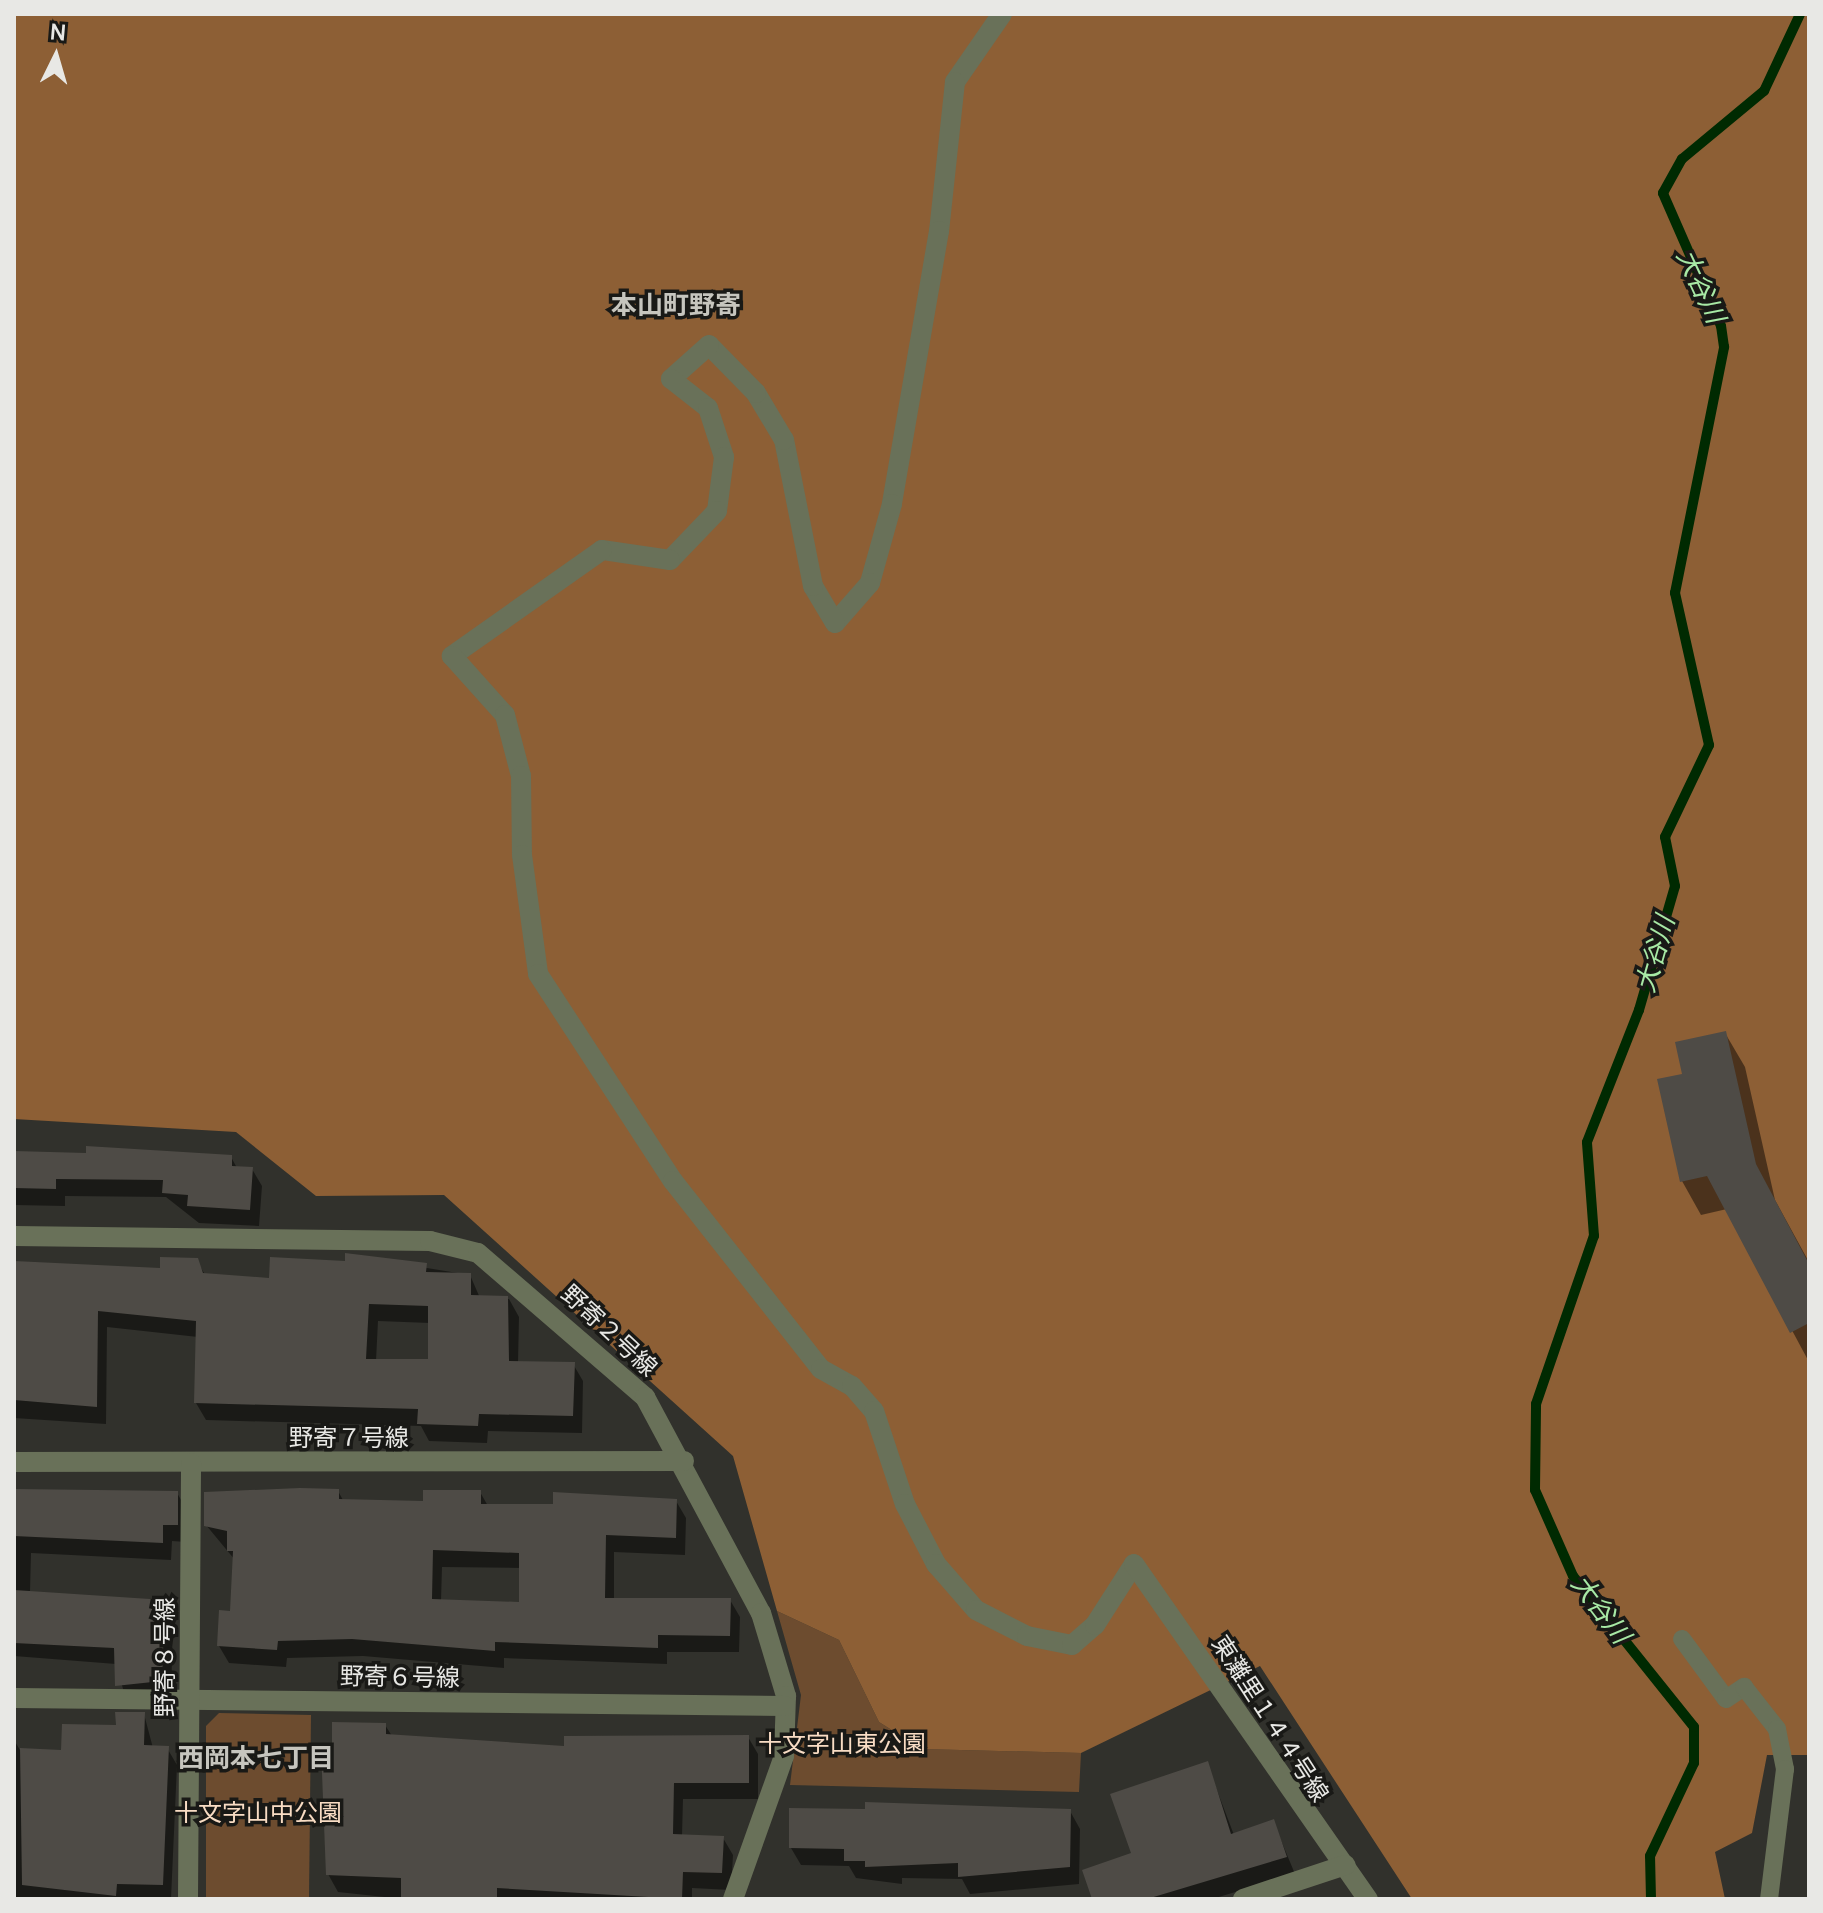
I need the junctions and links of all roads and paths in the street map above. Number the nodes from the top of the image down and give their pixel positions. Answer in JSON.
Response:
{"nodes":[{"id":1,"x":1002,"y":14,"type":"edge"},
{"id":2,"x":14,"y":1236,"type":"edge"},
{"id":3,"x":684,"y":1461,"type":"junction"},
{"id":4,"x":14,"y":1462,"type":"edge"},
{"id":5,"x":191,"y":1463,"type":"junction"},
{"id":6,"x":1682,"y":1639,"type":"dead end"},
{"id":7,"x":14,"y":1698,"type":"edge"},
{"id":8,"x":190,"y":1700,"type":"junction"},
{"id":9,"x":785,"y":1706,"type":"junction"},
{"id":10,"x":1345,"y":1865,"type":"junction"},
{"id":11,"x":188,"y":1899,"type":"edge"},
{"id":12,"x":733,"y":1899,"type":"edge"},
{"id":13,"x":1243,"y":1899,"type":"edge"},
{"id":14,"x":1368,"y":1899,"type":"edge"},
{"id":15,"x":1769,"y":1899,"type":"edge"}],
"edges":[{"from":1,"to":10,"type":"street","name":"東灘里１４４号線"},
{"from":2,"to":3,"type":"street","name":"野寄２号線"},
{"from":3,"to":5,"type":"street","name":"野寄７号線"},
{"from":3,"to":9,"type":"street","name":"野寄２号線"},
{"from":4,"to":5,"type":"street","name":"野寄７号線"},
{"from":5,"to":8,"type":"street","name":"野寄８号線"},
{"from":6,"to":15,"type":"lane"},
{"from":7,"to":8,"type":"street","name":"野寄６号線"},
{"from":8,"to":9,"type":"street","name":"野寄６号線"},
{"from":8,"to":11,"type":"street","name":"野寄８号線"},
{"from":9,"to":12,"type":"street","name":"野寄２号線"},
{"from":10,"to":13,"type":"street"},
{"from":10,"to":14,"type":"street","name":"東灘里１４４号線"}]}
